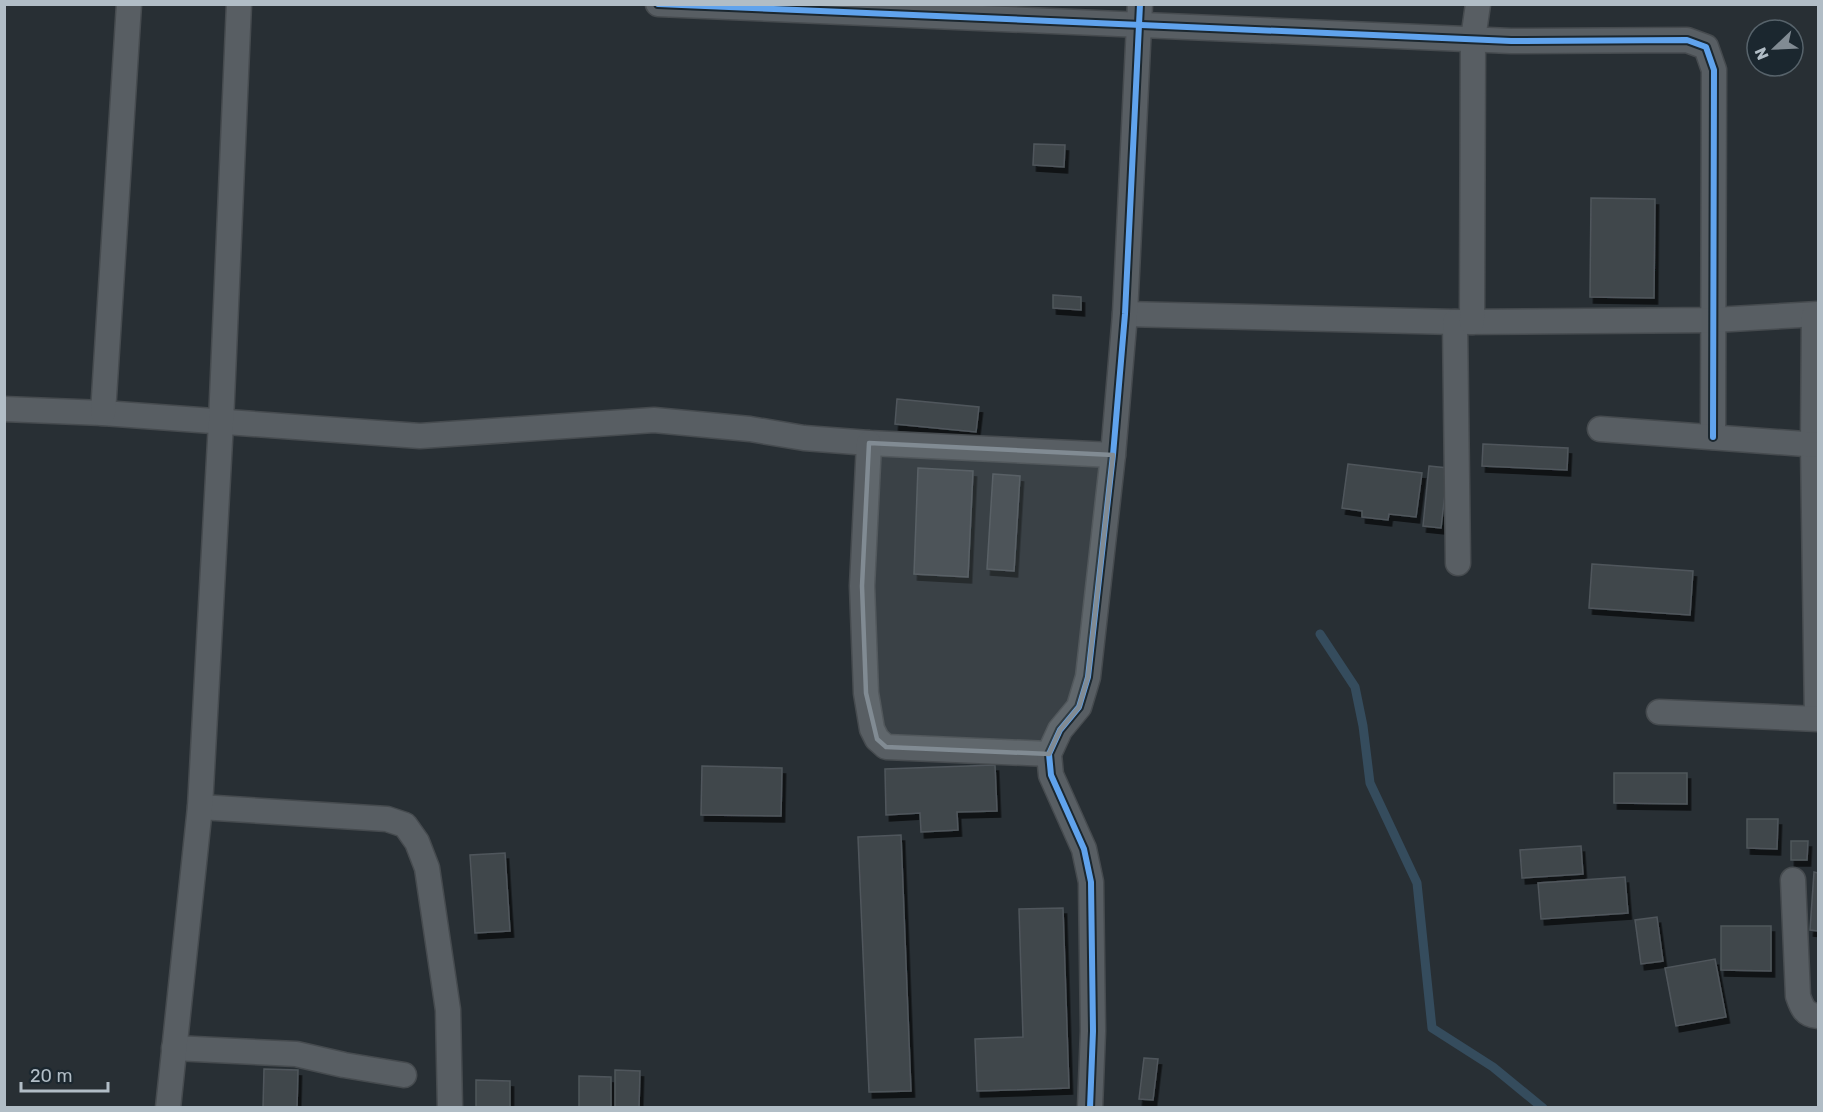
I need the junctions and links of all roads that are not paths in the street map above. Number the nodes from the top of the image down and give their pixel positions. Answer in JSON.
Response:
{"nodes":[{"id":1,"x":129,"y":4,"type":"edge"},
{"id":2,"x":239,"y":4,"type":"edge"},
{"id":3,"x":658,"y":4,"type":"edge"},
{"id":4,"x":1478,"y":4,"type":"edge"},
{"id":5,"x":693,"y":5,"type":"edge"},
{"id":6,"x":906,"y":10,"type":"edge"},
{"id":7,"x":1140,"y":14,"type":"edge"},
{"id":8,"x":1473,"y":39,"type":"junction"},
{"id":9,"x":1125,"y":314,"type":"junction"},
{"id":10,"x":1816,"y":314,"type":"edge"},
{"id":11,"x":1714,"y":320,"type":"junction"},
{"id":12,"x":1463,"y":322,"type":"junction"},
{"id":13,"x":4,"y":409,"type":"edge"},
{"id":14,"x":103,"y":413,"type":"junction"},
{"id":15,"x":221,"y":422,"type":"junction"},
{"id":16,"x":1600,"y":429,"type":"dead end"},
{"id":17,"x":1713,"y":437,"type":"junction"},
{"id":18,"x":869,"y":443,"type":"junction"},
{"id":19,"x":1816,"y":445,"type":"edge"},
{"id":20,"x":1113,"y":455,"type":"junction"},
{"id":21,"x":1458,"y":563,"type":"dead end"},
{"id":22,"x":1659,"y":712,"type":"dead end"},
{"id":23,"x":1818,"y":718,"type":"edge"},
{"id":24,"x":1049,"y":754,"type":"junction"},
{"id":25,"x":200,"y":807,"type":"junction"},
{"id":26,"x":1793,"y":880,"type":"dead end"},
{"id":27,"x":1818,"y":1016,"type":"edge"},
{"id":28,"x":174,"y":1048,"type":"junction"},
{"id":29,"x":404,"y":1075,"type":"dead end"},
{"id":30,"x":168,"y":1107,"type":"edge"},
{"id":31,"x":450,"y":1107,"type":"edge"},
{"id":32,"x":1090,"y":1107,"type":"edge"}],
"edges":[{"from":1,"to":14,"type":"street"},
{"from":2,"to":15,"type":"street"},
{"from":3,"to":5,"type":"street"},
{"from":4,"to":8,"type":"street"},
{"from":5,"to":6,"type":"street"},
{"from":6,"to":7,"type":"street"},
{"from":7,"to":8,"type":"street"},
{"from":7,"to":9,"type":"street"},
{"from":8,"to":11,"type":"street"},
{"from":8,"to":12,"type":"street"},
{"from":9,"to":12,"type":"street"},
{"from":9,"to":20,"type":"street"},
{"from":10,"to":11,"type":"street"},
{"from":10,"to":19,"type":"street"},
{"from":11,"to":12,"type":"street"},
{"from":11,"to":17,"type":"street"},
{"from":12,"to":21,"type":"street"},
{"from":13,"to":14,"type":"street"},
{"from":14,"to":15,"type":"street"},
{"from":15,"to":18,"type":"street"},
{"from":15,"to":25,"type":"street"},
{"from":16,"to":17,"type":"street"},
{"from":17,"to":19,"type":"street"},
{"from":18,"to":20,"type":"street"},
{"from":18,"to":24,"type":"street"},
{"from":19,"to":23,"type":"street"},
{"from":20,"to":24,"type":"street"},
{"from":22,"to":23,"type":"street"},
{"from":24,"to":32,"type":"street"},
{"from":25,"to":28,"type":"street"},
{"from":25,"to":31,"type":"street"},
{"from":26,"to":27,"type":"street"},
{"from":28,"to":29,"type":"street"},
{"from":28,"to":30,"type":"street"}]}
